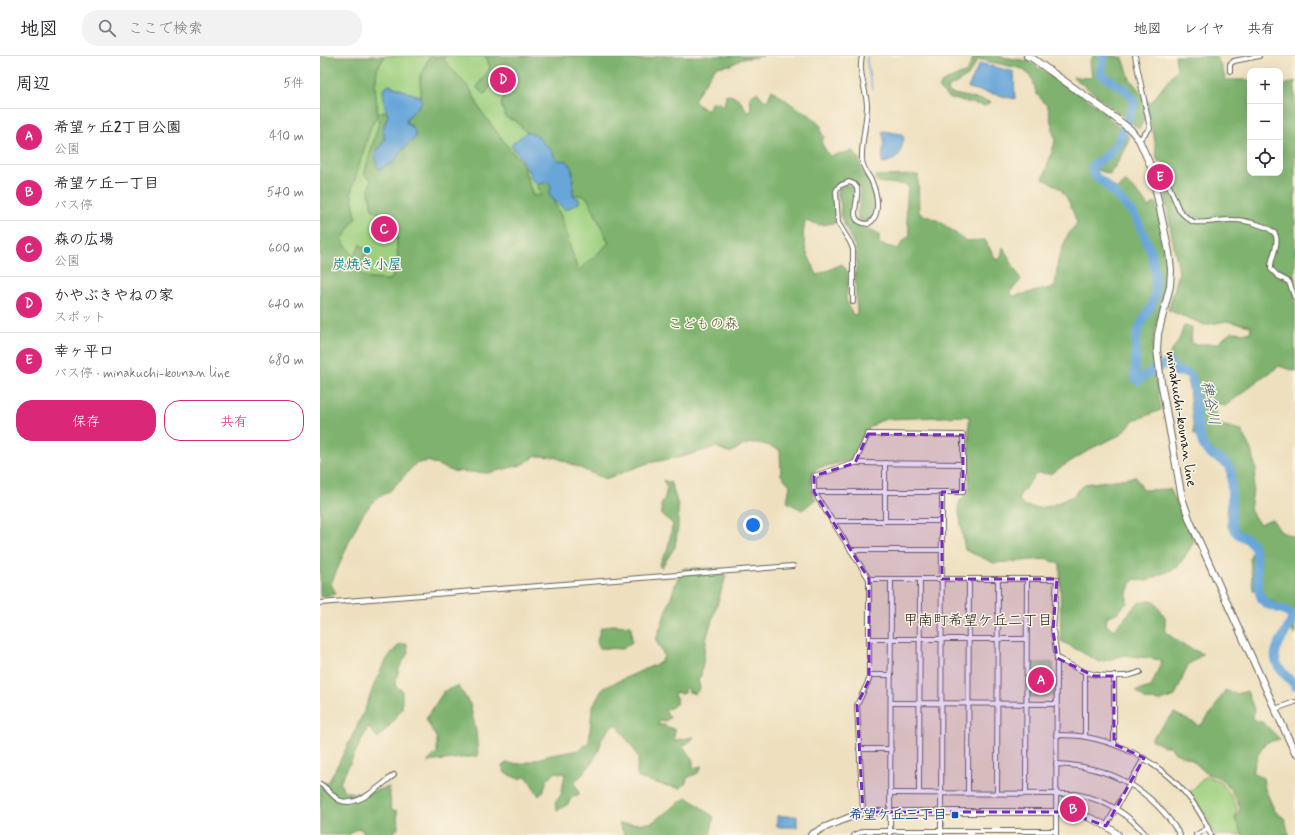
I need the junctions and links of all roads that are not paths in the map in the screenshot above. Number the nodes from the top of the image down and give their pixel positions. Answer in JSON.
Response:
{"nodes":[{"id":1,"x":862,"y":56,"type":"edge"},
{"id":2,"x":1027,"y":56,"type":"edge"},
{"id":3,"x":1135,"y":56,"type":"edge"},
{"id":4,"x":1259,"y":56,"type":"edge"},
{"id":5,"x":1230,"y":70,"type":"dead end"},
{"id":6,"x":1139,"y":140,"type":"junction"},
{"id":7,"x":1151,"y":167,"type":"junction"},
{"id":8,"x":1295,"y":298,"type":"edge"},
{"id":9,"x":853,"y":302,"type":"dead end"},
{"id":10,"x":855,"y":463,"type":"junction"},
{"id":11,"x":885,"y":463,"type":"junction"},
{"id":12,"x":963,"y":464,"type":"junction"},
{"id":13,"x":814,"y":492,"type":"junction"},
{"id":14,"x":885,"y":492,"type":"junction"},
{"id":15,"x":942,"y":492,"type":"junction"},
{"id":16,"x":832,"y":521,"type":"junction"},
{"id":17,"x":885,"y":521,"type":"junction"},
{"id":18,"x":942,"y":521,"type":"junction"},
{"id":19,"x":851,"y":550,"type":"junction"},
{"id":20,"x":942,"y":550,"type":"junction"},
{"id":21,"x":792,"y":566,"type":"dead end"},
{"id":22,"x":891,"y":578,"type":"junction"},
{"id":23,"x":920,"y":578,"type":"junction"},
{"id":24,"x":869,"y":579,"type":"junction"},
{"id":25,"x":942,"y":579,"type":"junction"},
{"id":26,"x":969,"y":579,"type":"junction"},
{"id":27,"x":998,"y":579,"type":"junction"},
{"id":28,"x":1027,"y":579,"type":"junction"},
{"id":29,"x":320,"y":603,"type":"edge"},
{"id":30,"x":869,"y":639,"type":"junction"},
{"id":31,"x":891,"y":639,"type":"junction"},
{"id":32,"x":920,"y":639,"type":"junction"},
{"id":33,"x":941,"y":639,"type":"junction"},
{"id":34,"x":968,"y":639,"type":"junction"},
{"id":35,"x":997,"y":639,"type":"junction"},
{"id":36,"x":1026,"y":639,"type":"junction"},
{"id":37,"x":1056,"y":658,"type":"junction"},
{"id":38,"x":1085,"y":672,"type":"junction"},
{"id":39,"x":1140,"y":672,"type":"dead end"},
{"id":40,"x":869,"y":675,"type":"junction"},
{"id":41,"x":891,"y":675,"type":"junction"},
{"id":42,"x":1114,"y":676,"type":"junction"},
{"id":43,"x":1295,"y":702,"type":"edge"},
{"id":44,"x":891,"y":704,"type":"junction"},
{"id":45,"x":920,"y":704,"type":"junction"},
{"id":46,"x":941,"y":704,"type":"junction"},
{"id":47,"x":968,"y":704,"type":"junction"},
{"id":48,"x":997,"y":704,"type":"junction"},
{"id":49,"x":1026,"y":704,"type":"junction"},
{"id":50,"x":1056,"y":704,"type":"junction"},
{"id":51,"x":1275,"y":709,"type":"junction"},
{"id":52,"x":1056,"y":735,"type":"junction"},
{"id":53,"x":1085,"y":737,"type":"junction"},
{"id":54,"x":1114,"y":744,"type":"junction"},
{"id":55,"x":859,"y":749,"type":"junction"},
{"id":56,"x":890,"y":749,"type":"junction"},
{"id":57,"x":1295,"y":753,"type":"edge"},
{"id":58,"x":1144,"y":758,"type":"junction"},
{"id":59,"x":1056,"y":764,"type":"junction"},
{"id":60,"x":394,"y":775,"type":"dead end"},
{"id":61,"x":320,"y":784,"type":"edge"},
{"id":62,"x":1129,"y":784,"type":"junction"},
{"id":63,"x":890,"y":793,"type":"junction"},
{"id":64,"x":920,"y":793,"type":"junction"},
{"id":65,"x":941,"y":793,"type":"junction"},
{"id":66,"x":968,"y":793,"type":"junction"},
{"id":67,"x":997,"y":793,"type":"junction"},
{"id":68,"x":1026,"y":793,"type":"junction"},
{"id":69,"x":1056,"y":793,"type":"junction"},
{"id":70,"x":1116,"y":808,"type":"junction"},
{"id":71,"x":863,"y":812,"type":"junction"},
{"id":72,"x":890,"y":812,"type":"junction"},
{"id":73,"x":941,"y":812,"type":"junction"},
{"id":74,"x":1056,"y":812,"type":"junction"},
{"id":75,"x":1106,"y":826,"type":"junction"},
{"id":76,"x":1208,"y":828,"type":"junction"},
{"id":77,"x":890,"y":833,"type":"edge"},
{"id":78,"x":941,"y":833,"type":"edge"},
{"id":79,"x":1056,"y":833,"type":"edge"},
{"id":80,"x":811,"y":835,"type":"edge"},
{"id":81,"x":854,"y":835,"type":"edge"},
{"id":82,"x":1118,"y":835,"type":"edge"},
{"id":83,"x":1146,"y":835,"type":"edge"},
{"id":84,"x":1180,"y":835,"type":"edge"},
{"id":85,"x":1196,"y":835,"type":"edge"},
{"id":86,"x":1211,"y":835,"type":"edge"}],
"edges":[{"from":1,"to":9,"type":"street"},
{"from":2,"to":6,"type":"main road","name":"minakuchi-kounan line"},
{"from":3,"to":6,"type":"street"},
{"from":4,"to":5,"type":"street"},
{"from":6,"to":7,"type":"main road","name":"minakuchi-kounan line"},
{"from":7,"to":8,"type":"street"},
{"from":7,"to":51,"type":"main road","name":"minakuchi-kounan line"},
{"from":10,"to":11,"type":"street"},
{"from":10,"to":12,"type":"street"},
{"from":10,"to":13,"type":"street"},
{"from":11,"to":12,"type":"street"},
{"from":11,"to":14,"type":"street"},
{"from":12,"to":15,"type":"street"},
{"from":13,"to":14,"type":"street"},
{"from":13,"to":16,"type":"street"},
{"from":14,"to":15,"type":"street"},
{"from":14,"to":17,"type":"street"},
{"from":15,"to":18,"type":"street"},
{"from":16,"to":17,"type":"street"},
{"from":16,"to":19,"type":"street"},
{"from":17,"to":18,"type":"street"},
{"from":18,"to":20,"type":"street"},
{"from":19,"to":20,"type":"street"},
{"from":19,"to":24,"type":"street"},
{"from":20,"to":25,"type":"street"},
{"from":21,"to":29,"type":"street"},
{"from":22,"to":23,"type":"street"},
{"from":22,"to":24,"type":"street"},
{"from":22,"to":31,"type":"street"},
{"from":23,"to":25,"type":"street"},
{"from":23,"to":32,"type":"street"},
{"from":24,"to":30,"type":"street"},
{"from":25,"to":26,"type":"street"},
{"from":25,"to":33,"type":"street"},
{"from":26,"to":27,"type":"street"},
{"from":26,"to":34,"type":"street"},
{"from":27,"to":28,"type":"street"},
{"from":27,"to":35,"type":"street"},
{"from":28,"to":36,"type":"street"},
{"from":28,"to":37,"type":"street"},
{"from":30,"to":31,"type":"street"},
{"from":30,"to":40,"type":"street"},
{"from":31,"to":32,"type":"street"},
{"from":31,"to":41,"type":"street"},
{"from":32,"to":33,"type":"street"},
{"from":32,"to":45,"type":"street"},
{"from":33,"to":34,"type":"street"},
{"from":33,"to":46,"type":"street"},
{"from":34,"to":35,"type":"street"},
{"from":34,"to":47,"type":"street"},
{"from":35,"to":36,"type":"street"},
{"from":35,"to":48,"type":"street"},
{"from":36,"to":49,"type":"street"},
{"from":37,"to":38,"type":"street"},
{"from":37,"to":50,"type":"street"},
{"from":38,"to":42,"type":"street"},
{"from":38,"to":53,"type":"street"},
{"from":39,"to":42,"type":"street"},
{"from":40,"to":41,"type":"street"},
{"from":40,"to":55,"type":"street"},
{"from":41,"to":44,"type":"street"},
{"from":42,"to":54,"type":"street"},
{"from":43,"to":51,"type":"street"},
{"from":44,"to":45,"type":"street"},
{"from":44,"to":56,"type":"street"},
{"from":45,"to":46,"type":"street"},
{"from":45,"to":64,"type":"street"},
{"from":46,"to":47,"type":"street"},
{"from":46,"to":65,"type":"street"},
{"from":47,"to":48,"type":"street"},
{"from":47,"to":66,"type":"street"},
{"from":48,"to":49,"type":"street"},
{"from":48,"to":67,"type":"street"},
{"from":49,"to":50,"type":"street"},
{"from":49,"to":68,"type":"street"},
{"from":50,"to":52,"type":"street"},
{"from":51,"to":57,"type":"main road","name":"minakuchi-kounan line"},
{"from":52,"to":53,"type":"street"},
{"from":52,"to":59,"type":"street"},
{"from":53,"to":54,"type":"street"},
{"from":54,"to":58,"type":"street"},
{"from":55,"to":56,"type":"street"},
{"from":55,"to":71,"type":"street"},
{"from":56,"to":63,"type":"street"},
{"from":58,"to":62,"type":"street"},
{"from":58,"to":76,"type":"street"},
{"from":59,"to":62,"type":"street"},
{"from":59,"to":69,"type":"street"},
{"from":60,"to":61,"type":"street"},
{"from":62,"to":70,"type":"street"},
{"from":62,"to":84,"type":"street"},
{"from":63,"to":64,"type":"street"},
{"from":63,"to":72,"type":"street"},
{"from":64,"to":65,"type":"street"},
{"from":65,"to":66,"type":"street"},
{"from":65,"to":73,"type":"street"},
{"from":66,"to":67,"type":"street"},
{"from":67,"to":68,"type":"street"},
{"from":68,"to":69,"type":"street"},
{"from":69,"to":70,"type":"street"},
{"from":69,"to":74,"type":"street"},
{"from":70,"to":75,"type":"street"},
{"from":70,"to":83,"type":"street"},
{"from":71,"to":72,"type":"main road"},
{"from":71,"to":80,"type":"main road"},
{"from":72,"to":73,"type":"main road"},
{"from":72,"to":77,"type":"street"},
{"from":73,"to":74,"type":"main road"},
{"from":73,"to":78,"type":"street"},
{"from":74,"to":75,"type":"main road"},
{"from":74,"to":79,"type":"street"},
{"from":75,"to":82,"type":"main road"},
{"from":76,"to":85,"type":"street"},
{"from":76,"to":86,"type":"street"},
{"from":77,"to":78,"type":"street"},
{"from":77,"to":81,"type":"street"},
{"from":78,"to":79,"type":"street"}]}
